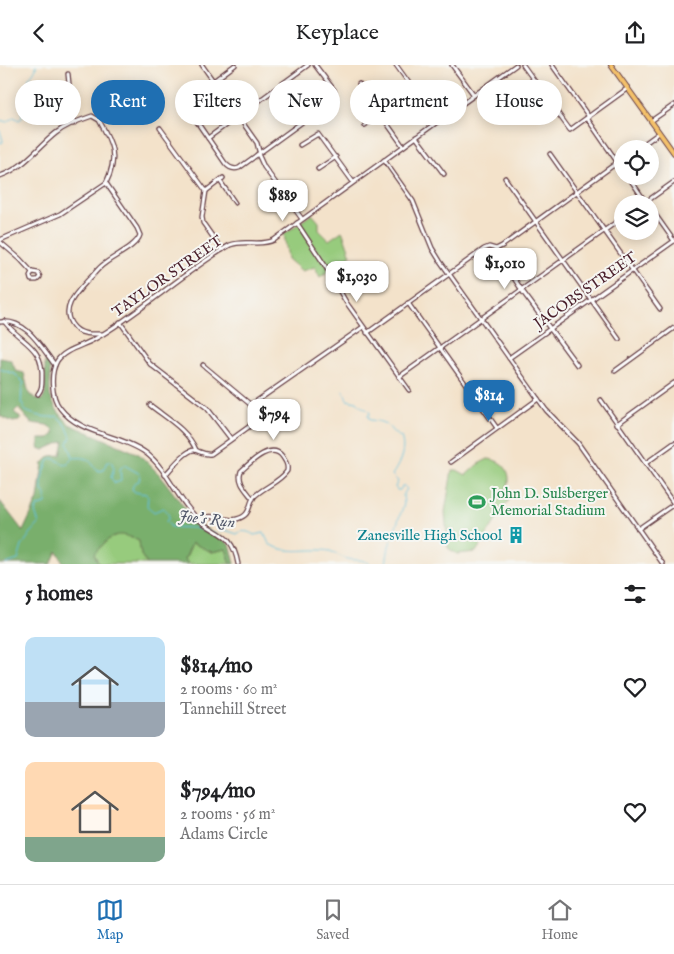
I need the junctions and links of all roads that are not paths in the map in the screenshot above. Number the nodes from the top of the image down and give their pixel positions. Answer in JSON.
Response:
{"nodes":[{"id":1,"x":202,"y":65,"type":"edge"},
{"id":2,"x":235,"y":65,"type":"edge"},
{"id":3,"x":308,"y":65,"type":"edge"},
{"id":4,"x":315,"y":65,"type":"edge"},
{"id":5,"x":396,"y":65,"type":"edge"},
{"id":6,"x":452,"y":65,"type":"edge"},
{"id":7,"x":516,"y":65,"type":"edge"},
{"id":8,"x":523,"y":65,"type":"edge"},
{"id":9,"x":552,"y":65,"type":"edge"},
{"id":10,"x":611,"y":65,"type":"edge"},
{"id":11,"x":68,"y":74,"type":"dead end"},
{"id":12,"x":68,"y":80,"type":"edge"},
{"id":13,"x":213,"y":80,"type":"edge"},
{"id":14,"x":215,"y":80,"type":"edge"},
{"id":15,"x":407,"y":80,"type":"edge"},
{"id":16,"x":628,"y":88,"type":"junction"},
{"id":17,"x":474,"y":95,"type":"junction"},
{"id":18,"x":259,"y":100,"type":"edge"},
{"id":19,"x":467,"y":100,"type":"edge"},
{"id":20,"x":674,"y":105,"type":"edge"},
{"id":21,"x":588,"y":117,"type":"junction"},
{"id":22,"x":81,"y":120,"type":"edge"},
{"id":23,"x":651,"y":121,"type":"junction"},
{"id":24,"x":70,"y":125,"type":"edge"},
{"id":25,"x":200,"y":125,"type":"edge"},
{"id":26,"x":224,"y":125,"type":"edge"},
{"id":27,"x":245,"y":125,"type":"edge"},
{"id":28,"x":388,"y":125,"type":"edge"},
{"id":29,"x":433,"y":125,"type":"edge"},
{"id":30,"x":160,"y":128,"type":"dead end"},
{"id":31,"x":659,"y":133,"type":"junction"},
{"id":32,"x":208,"y":137,"type":"junction"},
{"id":33,"x":416,"y":137,"type":"junction"},
{"id":34,"x":649,"y":140,"type":"edge"},
{"id":35,"x":300,"y":145,"type":"dead end"},
{"id":36,"x":403,"y":146,"type":"junction"},
{"id":37,"x":258,"y":153,"type":"junction"},
{"id":38,"x":674,"y":153,"type":"edge"},
{"id":39,"x":550,"y":154,"type":"dead end"},
{"id":40,"x":614,"y":156,"type":"edge"},
{"id":41,"x":336,"y":157,"type":"junction"},
{"id":42,"x":384,"y":160,"type":"junction"},
{"id":43,"x":614,"y":165,"type":"edge"},
{"id":44,"x":318,"y":169,"type":"dead end"},
{"id":45,"x":444,"y":174,"type":"dead end"},
{"id":46,"x":0,"y":176,"type":"edge"},
{"id":47,"x":505,"y":178,"type":"dead end"},
{"id":48,"x":353,"y":181,"type":"junction"},
{"id":49,"x":674,"y":182,"type":"edge"},
{"id":50,"x":106,"y":183,"type":"junction"},
{"id":51,"x":206,"y":191,"type":"junction"},
{"id":52,"x":577,"y":191,"type":"junction"},
{"id":53,"x":656,"y":195,"type":"edge"},
{"id":54,"x":236,"y":203,"type":"dead end"},
{"id":55,"x":302,"y":219,"type":"junction"},
{"id":56,"x":659,"y":220,"type":"edge"},
{"id":57,"x":535,"y":221,"type":"junction"},
{"id":58,"x":297,"y":223,"type":"junction"},
{"id":59,"x":614,"y":224,"type":"edge"},
{"id":60,"x":605,"y":231,"type":"junction"},
{"id":61,"x":0,"y":241,"type":"edge"},
{"id":62,"x":674,"y":241,"type":"edge"},
{"id":63,"x":496,"y":249,"type":"junction"},
{"id":64,"x":222,"y":250,"type":"junction"},
{"id":65,"x":563,"y":260,"type":"junction"},
{"id":66,"x":633,"y":271,"type":"junction"},
{"id":67,"x":32,"y":272,"type":"dead end"},
{"id":68,"x":449,"y":274,"type":"junction"},
{"id":69,"x":522,"y":289,"type":"junction"},
{"id":70,"x":592,"y":300,"type":"junction"},
{"id":71,"x":408,"y":303,"type":"junction"},
{"id":72,"x":660,"y":309,"type":"dead end"},
{"id":73,"x":481,"y":319,"type":"junction"},
{"id":74,"x":2,"y":321,"type":"edge"},
{"id":75,"x":120,"y":322,"type":"junction"},
{"id":76,"x":363,"y":327,"type":"junction"},
{"id":77,"x":674,"y":328,"type":"edge"},
{"id":78,"x":550,"y":329,"type":"junction"},
{"id":79,"x":367,"y":333,"type":"junction"},
{"id":80,"x":102,"y":334,"type":"junction"},
{"id":81,"x":619,"y":339,"type":"dead end"},
{"id":82,"x":440,"y":348,"type":"junction"},
{"id":83,"x":509,"y":358,"type":"junction"},
{"id":84,"x":55,"y":365,"type":"junction"},
{"id":85,"x":203,"y":365,"type":"dead end"},
{"id":86,"x":577,"y":365,"type":"dead end"},
{"id":87,"x":614,"y":371,"type":"dead end"},
{"id":88,"x":399,"y":377,"type":"junction"},
{"id":89,"x":674,"y":383,"type":"edge"},
{"id":90,"x":409,"y":391,"type":"dead end"},
{"id":91,"x":38,"y":394,"type":"dead end"},
{"id":92,"x":538,"y":399,"type":"junction"},
{"id":93,"x":601,"y":400,"type":"dead end"},
{"id":94,"x":150,"y":405,"type":"dead end"},
{"id":95,"x":251,"y":405,"type":"junction"},
{"id":96,"x":617,"y":423,"type":"junction"},
{"id":97,"x":497,"y":428,"type":"junction"},
{"id":98,"x":231,"y":439,"type":"junction"},
{"id":99,"x":674,"y":443,"type":"edge"},
{"id":100,"x":196,"y":451,"type":"junction"},
{"id":101,"x":450,"y":462,"type":"dead end"},
{"id":102,"x":646,"y":463,"type":"junction"},
{"id":103,"x":165,"y":475,"type":"junction"},
{"id":104,"x":253,"y":499,"type":"junction"},
{"id":105,"x":674,"y":503,"type":"edge"},
{"id":106,"x":199,"y":520,"type":"junction"},
{"id":107,"x":638,"y":529,"type":"junction"},
{"id":108,"x":238,"y":564,"type":"edge"},
{"id":109,"x":663,"y":564,"type":"edge"}],
"edges":[{"from":1,"to":13,"type":"street"},
{"from":2,"to":14,"type":"street"},
{"from":3,"to":18,"type":"street"},
{"from":4,"to":37,"type":"street"},
{"from":5,"to":15,"type":"street"},
{"from":6,"to":17,"type":"street"},
{"from":7,"to":17,"type":"street","name":"TAYLOR STREET"},
{"from":8,"to":21,"type":"street"},
{"from":9,"to":21,"type":"street"},
{"from":10,"to":16,"type":"main road"},
{"from":11,"to":12,"type":"street"},
{"from":16,"to":21,"type":"street"},
{"from":16,"to":23,"type":"main road"},
{"from":17,"to":19,"type":"street","name":"TAYLOR STREET"},
{"from":20,"to":23,"type":"street"},
{"from":21,"to":40,"type":"street"},
{"from":22,"to":50,"type":"street"},
{"from":23,"to":31,"type":"main road"},
{"from":24,"to":46,"type":"street"},
{"from":25,"to":32,"type":"street"},
{"from":26,"to":32,"type":"street"},
{"from":27,"to":37,"type":"street"},
{"from":28,"to":36,"type":"street"},
{"from":29,"to":33,"type":"street","name":"TAYLOR STREET"},
{"from":30,"to":51,"type":"street"},
{"from":31,"to":34,"type":"street"},
{"from":31,"to":38,"type":"main road"},
{"from":32,"to":37,"type":"street"},
{"from":33,"to":36,"type":"street","name":"TAYLOR STREET"},
{"from":33,"to":45,"type":"street"},
{"from":35,"to":41,"type":"street"},
{"from":36,"to":42,"type":"street","name":"TAYLOR STREET"},
{"from":37,"to":55,"type":"street"},
{"from":39,"to":52,"type":"street"},
{"from":41,"to":44,"type":"street"},
{"from":41,"to":48,"type":"street"},
{"from":42,"to":48,"type":"street","name":"TAYLOR STREET"},
{"from":42,"to":68,"type":"street"},
{"from":43,"to":52,"type":"street"},
{"from":47,"to":57,"type":"street"},
{"from":48,"to":55,"type":"street","name":"TAYLOR STREET"},
{"from":49,"to":53,"type":"street"},
{"from":50,"to":61,"type":"street"},
{"from":50,"to":80,"type":"street"},
{"from":51,"to":54,"type":"street"},
{"from":51,"to":64,"type":"street"},
{"from":52,"to":57,"type":"street"},
{"from":52,"to":60,"type":"street"},
{"from":55,"to":58,"type":"street","name":"TAYLOR STREET"},
{"from":56,"to":62,"type":"street"},
{"from":57,"to":63,"type":"street"},
{"from":57,"to":65,"type":"street"},
{"from":58,"to":64,"type":"street","name":"TAYLOR STREET"},
{"from":58,"to":76,"type":"street"},
{"from":59,"to":60,"type":"street"},
{"from":60,"to":65,"type":"street"},
{"from":60,"to":66,"type":"street"},
{"from":61,"to":67,"type":"street"},
{"from":62,"to":66,"type":"street","name":"JACOBS STREET"},
{"from":63,"to":68,"type":"street"},
{"from":63,"to":69,"type":"street"},
{"from":64,"to":75,"type":"street","name":"TAYLOR STREET"},
{"from":65,"to":69,"type":"street"},
{"from":65,"to":70,"type":"street"},
{"from":66,"to":70,"type":"street","name":"JACOBS STREET"},
{"from":66,"to":72,"type":"street"},
{"from":68,"to":71,"type":"street"},
{"from":68,"to":73,"type":"street"},
{"from":69,"to":73,"type":"street"},
{"from":69,"to":78,"type":"street"},
{"from":70,"to":78,"type":"street","name":"JACOBS STREET"},
{"from":70,"to":81,"type":"street"},
{"from":71,"to":79,"type":"street"},
{"from":71,"to":82,"type":"street"},
{"from":73,"to":82,"type":"street"},
{"from":73,"to":83,"type":"street"},
{"from":74,"to":84,"type":"street"},
{"from":74,"to":91,"type":"street"},
{"from":75,"to":80,"type":"street","name":"TAYLOR STREET"},
{"from":75,"to":98,"type":"street"},
{"from":76,"to":79,"type":"street"},
{"from":76,"to":95,"type":"street"},
{"from":77,"to":87,"type":"street"},
{"from":78,"to":83,"type":"street","name":"JACOBS STREET"},
{"from":78,"to":86,"type":"street"},
{"from":79,"to":88,"type":"street"},
{"from":80,"to":84,"type":"street","name":"TAYLOR STREET"},
{"from":82,"to":88,"type":"street"},
{"from":82,"to":97,"type":"street"},
{"from":83,"to":92,"type":"street"},
{"from":84,"to":103,"type":"street"},
{"from":85,"to":95,"type":"street"},
{"from":88,"to":90,"type":"street"},
{"from":89,"to":96,"type":"street"},
{"from":92,"to":97,"type":"street"},
{"from":92,"to":107,"type":"street"},
{"from":93,"to":96,"type":"street"},
{"from":94,"to":100,"type":"street"},
{"from":95,"to":98,"type":"street"},
{"from":96,"to":102,"type":"street"},
{"from":97,"to":101,"type":"street"},
{"from":98,"to":100,"type":"street"},
{"from":99,"to":102,"type":"street"},
{"from":100,"to":103,"type":"street"},
{"from":102,"to":105,"type":"street"},
{"from":103,"to":106,"type":"street"},
{"from":104,"to":104,"type":"street"},
{"from":104,"to":106,"type":"street"},
{"from":105,"to":107,"type":"street"},
{"from":106,"to":108,"type":"street"},
{"from":107,"to":109,"type":"street"}]}
